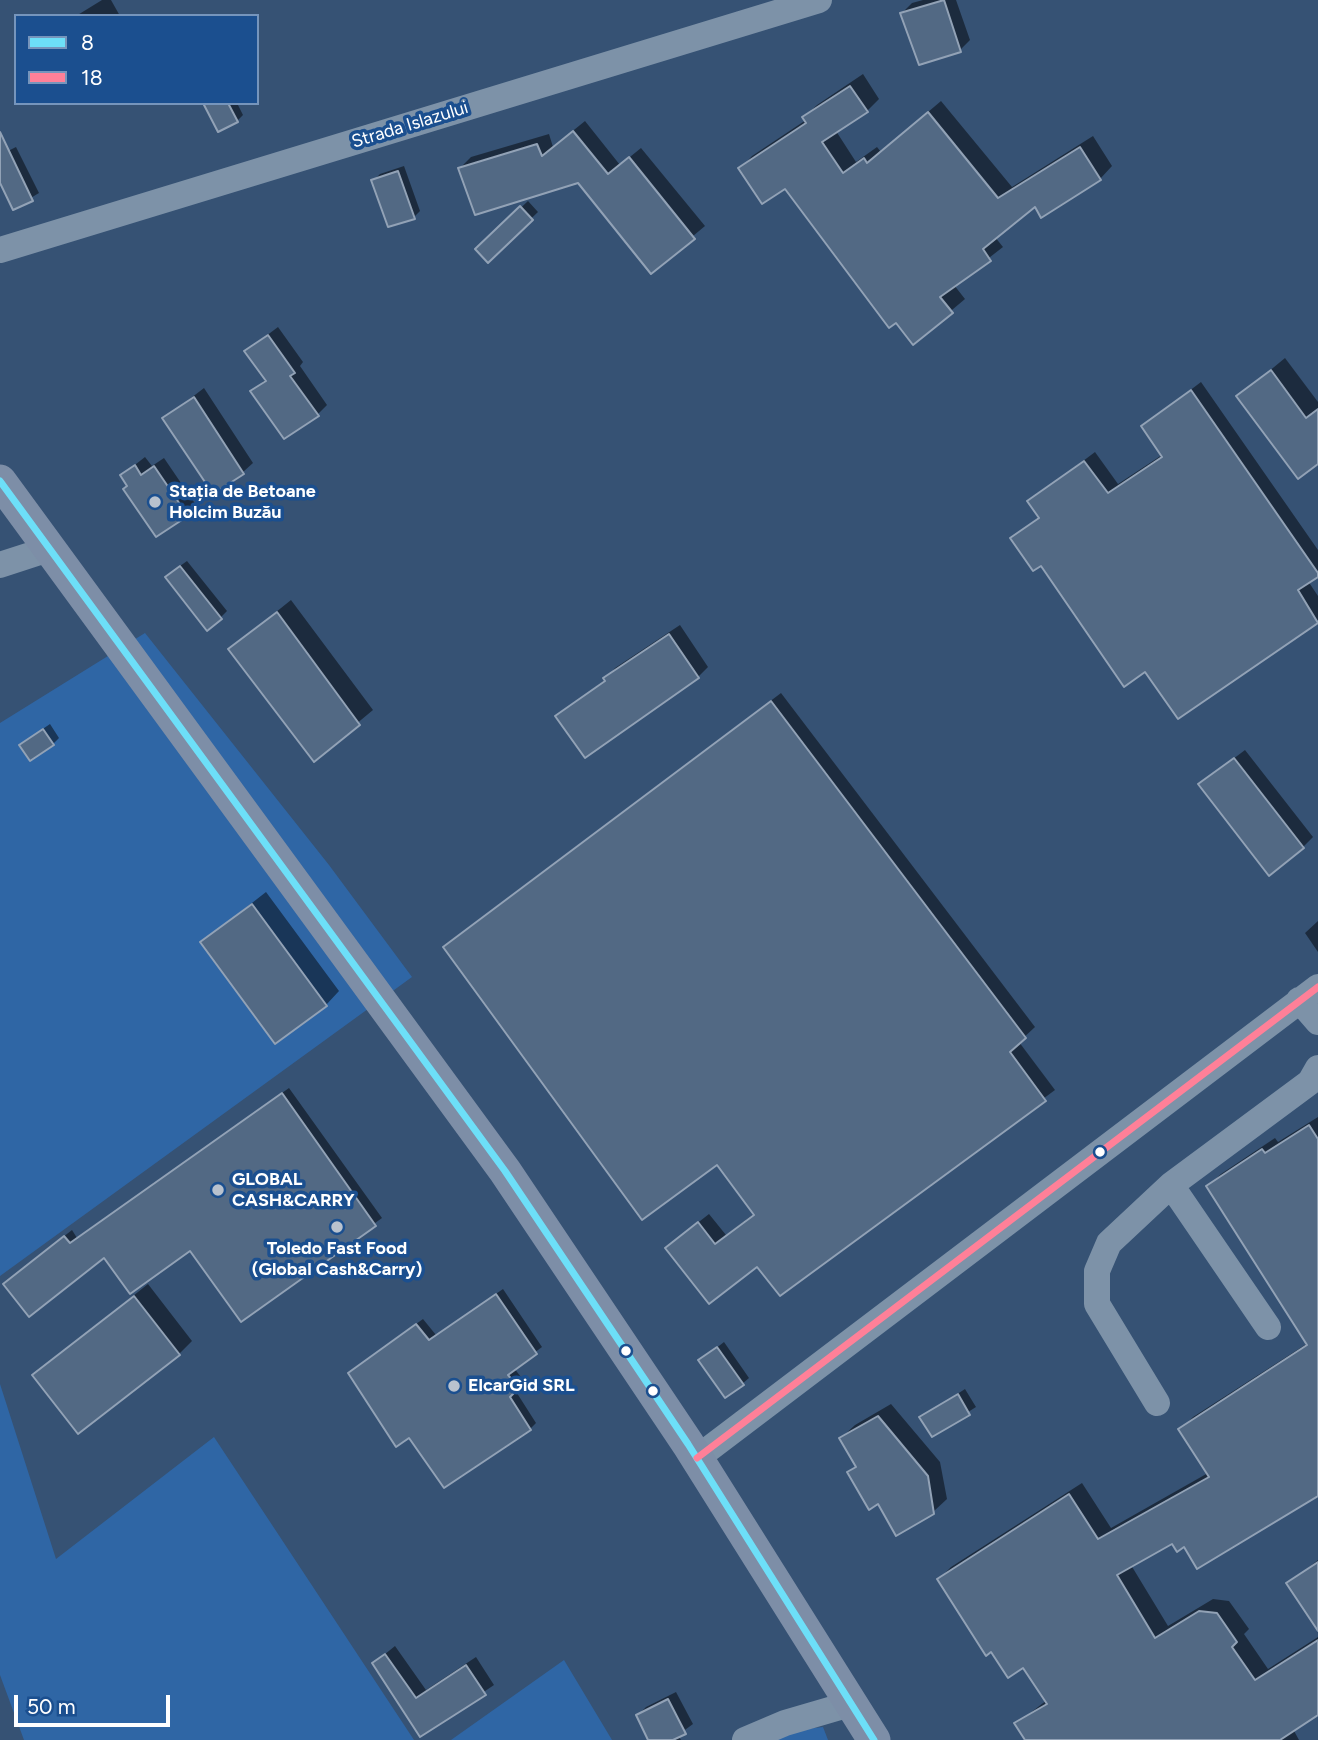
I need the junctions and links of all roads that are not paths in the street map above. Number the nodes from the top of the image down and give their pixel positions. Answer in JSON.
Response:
{"nodes":[{"id":1,"x":819,"y":0,"type":"edge"},
{"id":2,"x":0,"y":250,"type":"edge"},
{"id":3,"x":0,"y":481,"type":"edge"},
{"id":4,"x":49,"y":549,"type":"junction"},
{"id":5,"x":0,"y":565,"type":"edge"},
{"id":6,"x":1308,"y":994,"type":"edge"},
{"id":7,"x":1318,"y":1022,"type":"edge"},
{"id":8,"x":1318,"y":1068,"type":"edge"},
{"id":9,"x":1171,"y":1185,"type":"junction"},
{"id":10,"x":1268,"y":1327,"type":"dead end"},
{"id":11,"x":1157,"y":1403,"type":"dead end"},
{"id":12,"x":697,"y":1458,"type":"junction"},
{"id":13,"x":850,"y":1704,"type":"junction"},
{"id":14,"x":745,"y":1740,"type":"edge"},
{"id":15,"x":874,"y":1740,"type":"edge"}],
"edges":[{"from":1,"to":2,"type":"street","name":"Strada Islazului"},
{"from":3,"to":4,"type":"main road"},
{"from":4,"to":5,"type":"street"},
{"from":4,"to":12,"type":"main road"},
{"from":6,"to":7,"type":"street"},
{"from":6,"to":12,"type":"street"},
{"from":8,"to":9,"type":"street"},
{"from":9,"to":10,"type":"street"},
{"from":9,"to":11,"type":"street"},
{"from":12,"to":13,"type":"main road"},
{"from":13,"to":14,"type":"street"},
{"from":13,"to":15,"type":"main road"}]}
